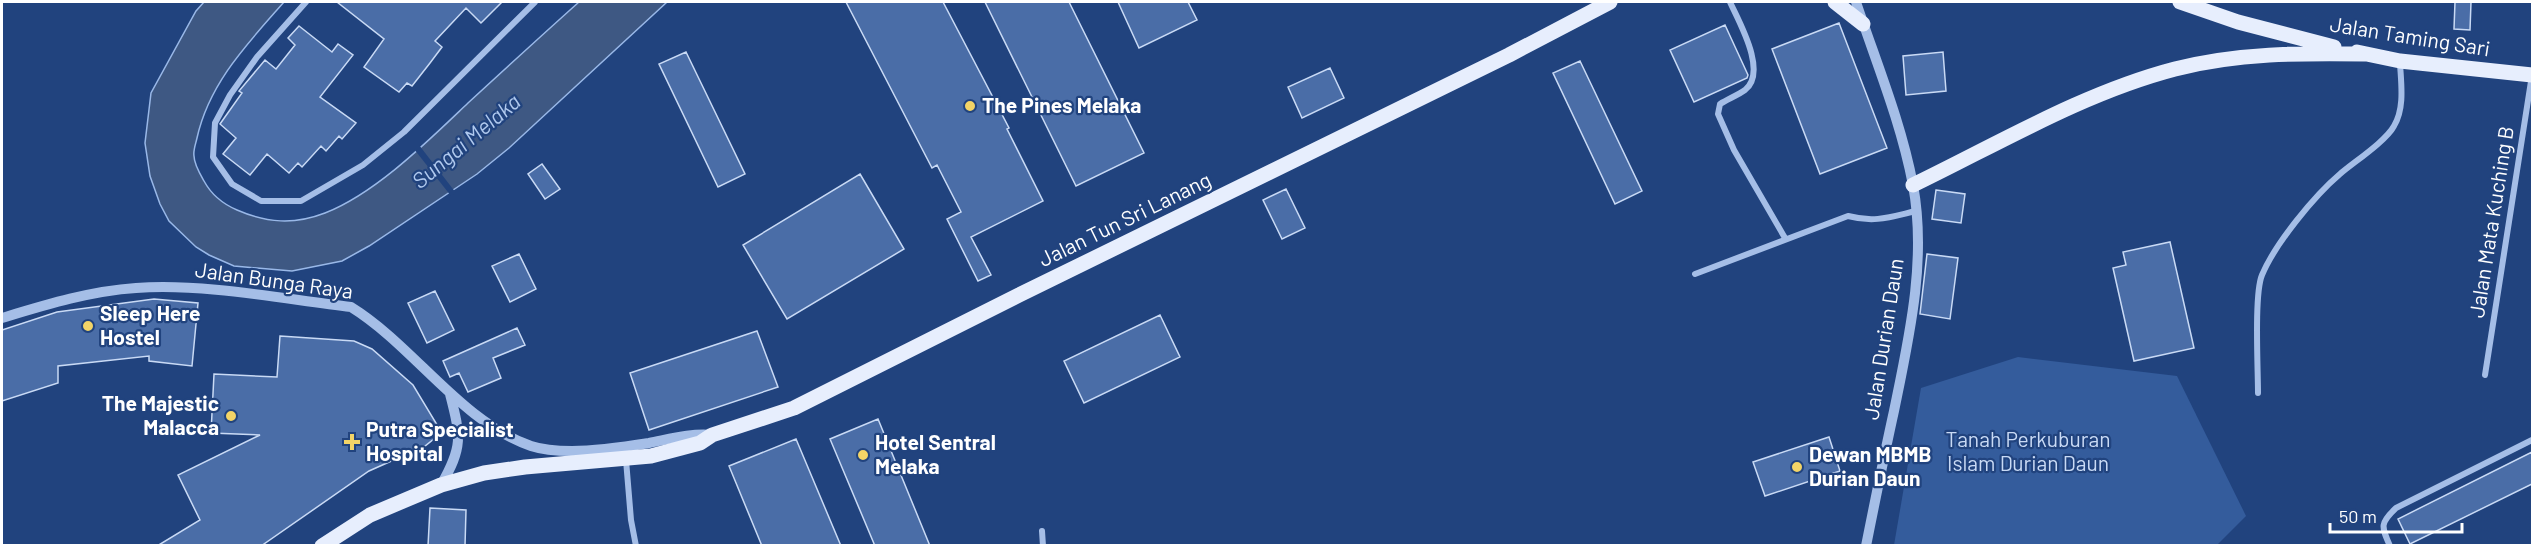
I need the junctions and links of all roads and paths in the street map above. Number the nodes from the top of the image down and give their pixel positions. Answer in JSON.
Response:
{"nodes":[{"id":1,"x":306,"y":2,"type":"edge"},
{"id":2,"x":535,"y":2,"type":"edge"},
{"id":3,"x":1610,"y":2,"type":"edge"},
{"id":4,"x":1730,"y":2,"type":"edge"},
{"id":5,"x":1835,"y":2,"type":"edge"},
{"id":6,"x":1856,"y":2,"type":"edge"},
{"id":7,"x":2180,"y":2,"type":"edge"},
{"id":8,"x":1863,"y":24,"type":"junction"},
{"id":9,"x":2365,"y":54,"type":"junction"},
{"id":10,"x":2400,"y":61,"type":"junction"},
{"id":11,"x":2532,"y":75,"type":"edge"},
{"id":12,"x":1913,"y":185,"type":"junction"},
{"id":13,"x":1916,"y":211,"type":"junction"},
{"id":14,"x":1785,"y":238,"type":"junction"},
{"id":15,"x":1695,"y":274,"type":"dead end"},
{"id":16,"x":2,"y":318,"type":"edge"},
{"id":17,"x":2485,"y":375,"type":"dead end"},
{"id":18,"x":2258,"y":393,"type":"dead end"},
{"id":19,"x":450,"y":394,"type":"junction"},
{"id":20,"x":712,"y":435,"type":"junction"},
{"id":21,"x":2532,"y":440,"type":"edge"},
{"id":22,"x":625,"y":453,"type":"junction"},
{"id":23,"x":441,"y":485,"type":"junction"},
{"id":24,"x":1042,"y":531,"type":"dead end"},
{"id":25,"x":322,"y":546,"type":"edge"},
{"id":26,"x":636,"y":546,"type":"edge"},
{"id":27,"x":1043,"y":546,"type":"edge"},
{"id":28,"x":1866,"y":546,"type":"edge"},
{"id":29,"x":2390,"y":546,"type":"edge"}],
"edges":[{"from":1,"to":2,"type":"street"},
{"from":3,"to":20,"type":"main road","name":"Jalan Tun Sri Lanang"},
{"from":4,"to":14,"type":"street"},
{"from":5,"to":8,"type":"main road"},
{"from":6,"to":8,"type":"street","name":"Jalan Durian Daun"},
{"from":7,"to":9,"type":"main road","name":"Jalan Taming Sari"},
{"from":8,"to":12,"type":"street","name":"Jalan Durian Daun"},
{"from":9,"to":10,"type":"main road","name":"Jalan Taming Sari"},
{"from":9,"to":12,"type":"main road"},
{"from":10,"to":11,"type":"main road","name":"Jalan Taming Sari"},
{"from":10,"to":18,"type":"street"},
{"from":11,"to":17,"type":"street","name":"Jalan Mata Kuching B"},
{"from":12,"to":13,"type":"street","name":"Jalan Durian Daun"},
{"from":13,"to":14,"type":"street"},
{"from":13,"to":28,"type":"street","name":"Jalan Durian Daun"},
{"from":14,"to":15,"type":"street"},
{"from":16,"to":19,"type":"street","name":"Jalan Bunga Raya"},
{"from":19,"to":22,"type":"street","name":"Jalan Bunga Raya"},
{"from":19,"to":23,"type":"street"},
{"from":20,"to":22,"type":"street","name":"Jalan Bunga Raya"},
{"from":20,"to":22,"type":"main road","name":"Jalan Tun Sri Lanang"},
{"from":21,"to":29,"type":"street"},
{"from":22,"to":23,"type":"main road","name":"Jalan Tun Sri Lanang"},
{"from":22,"to":26,"type":"street"},
{"from":23,"to":25,"type":"main road","name":"Jalan Tun Sri Lanang"},
{"from":24,"to":27,"type":"street"}]}
